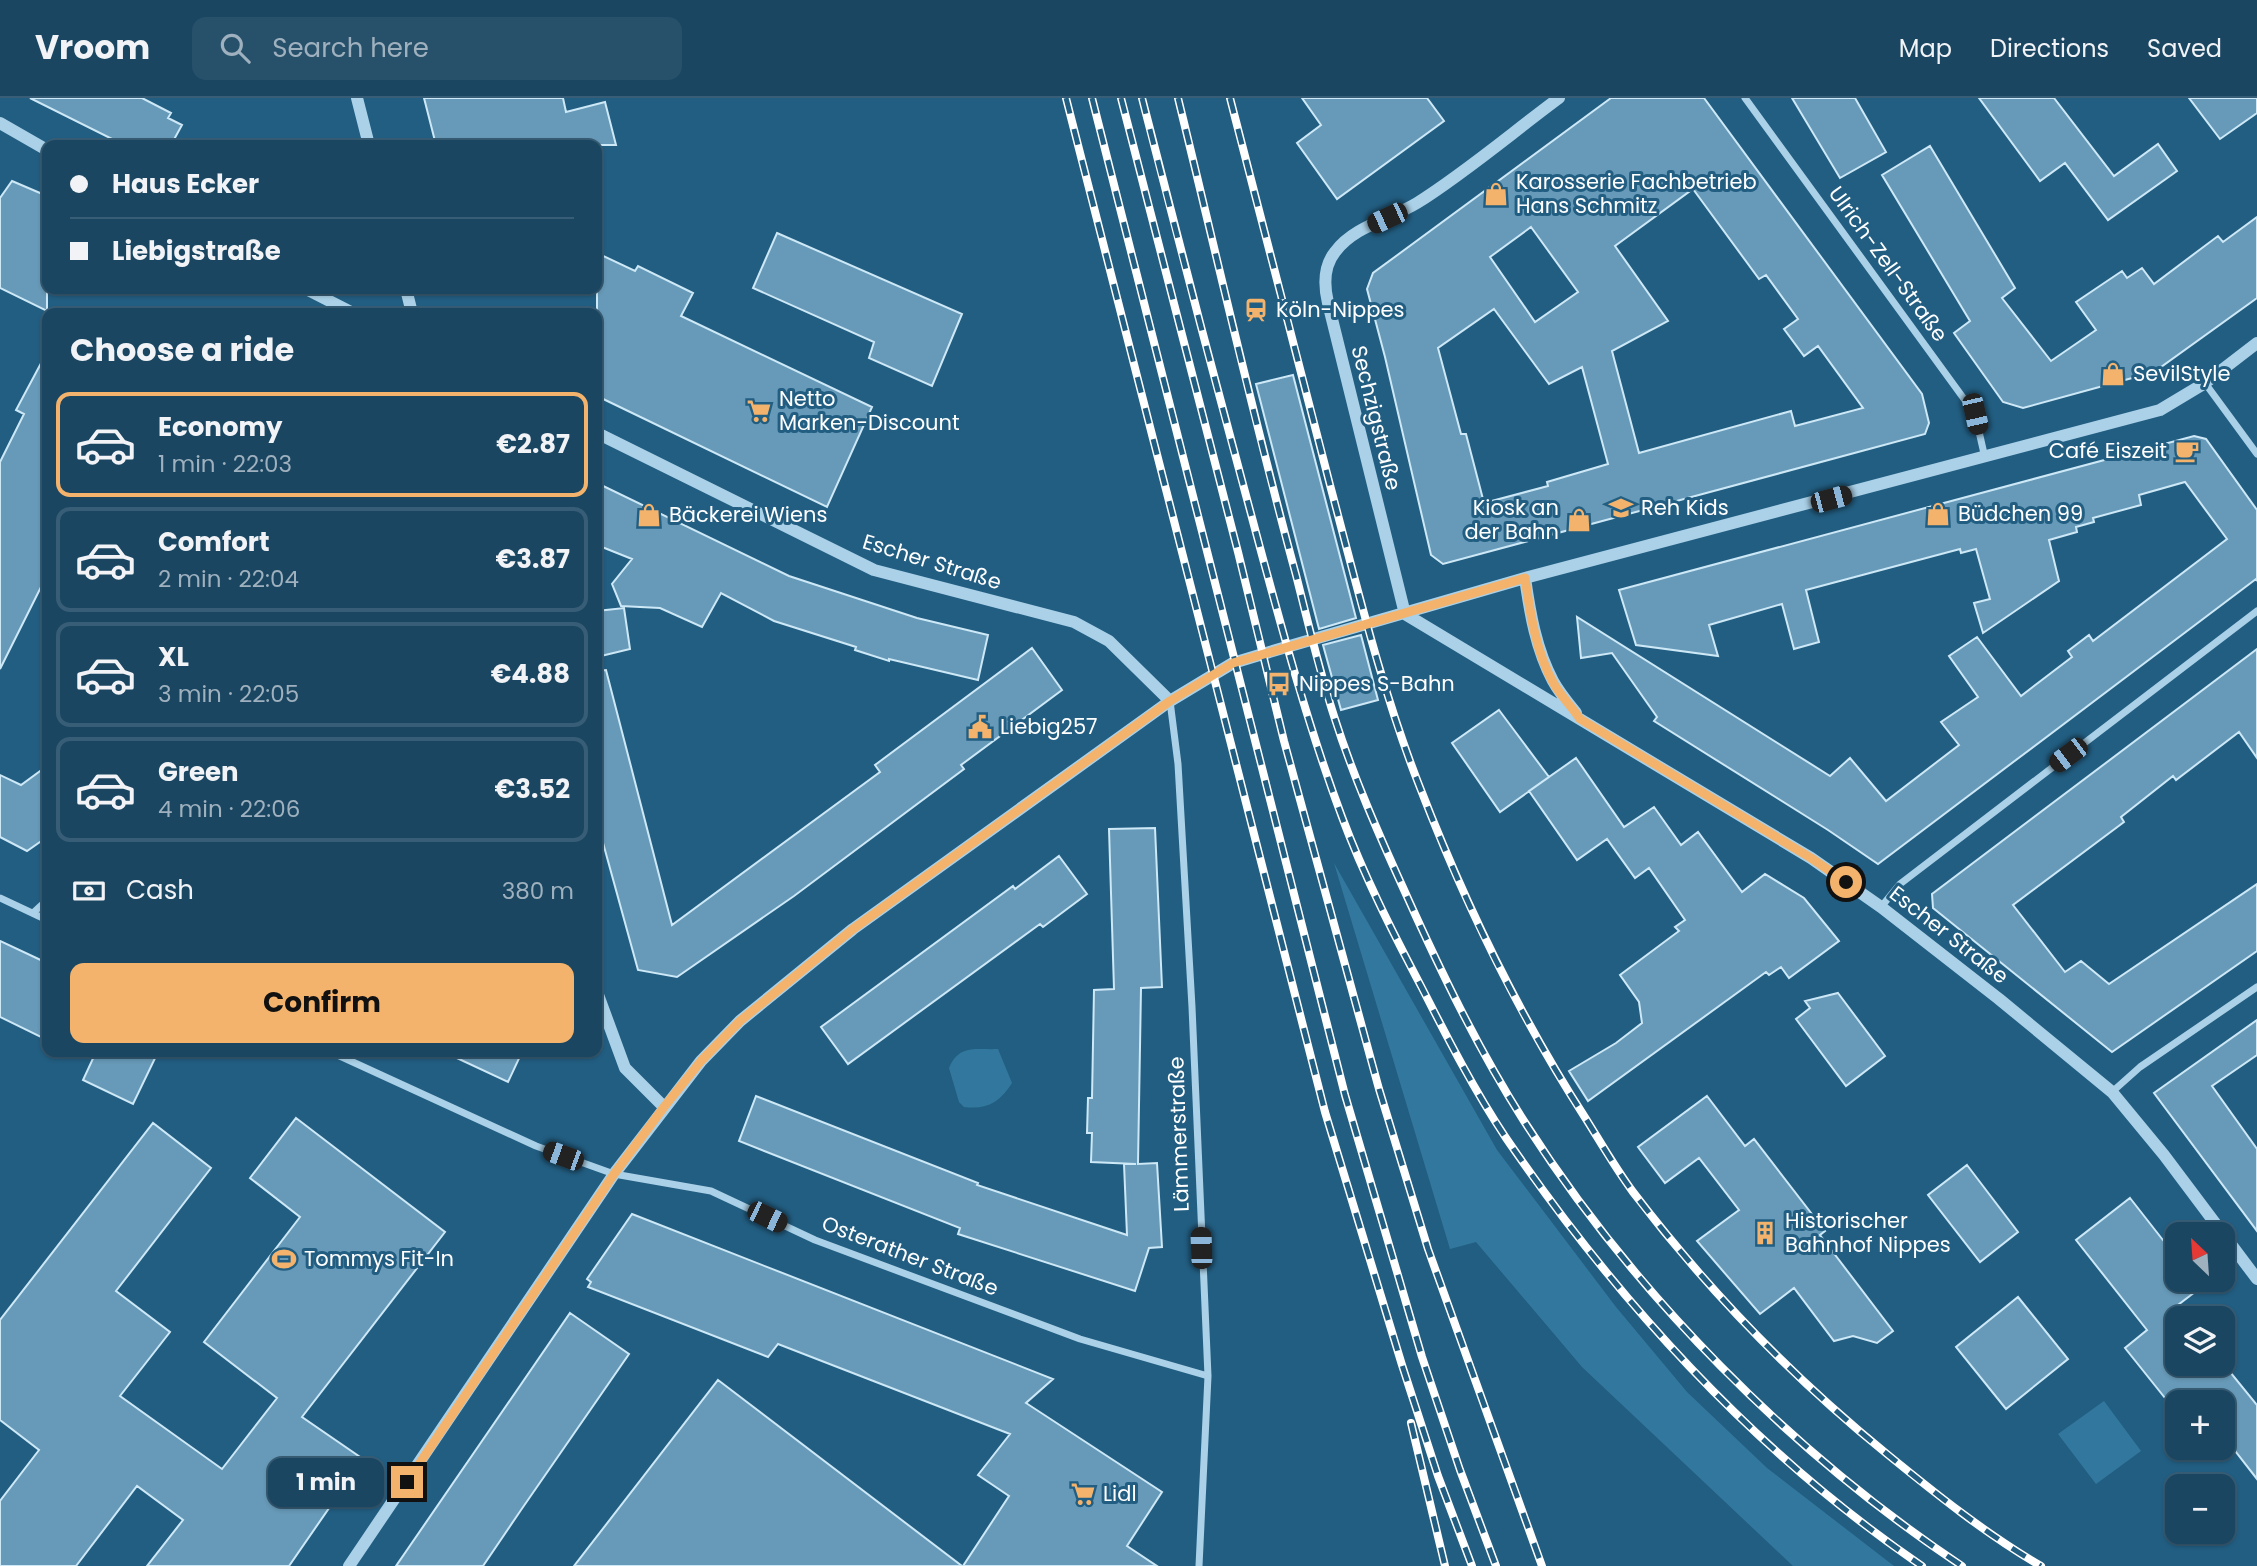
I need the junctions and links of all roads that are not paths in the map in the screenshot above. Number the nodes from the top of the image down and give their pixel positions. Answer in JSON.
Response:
{"nodes":[{"id":1,"x":357,"y":98,"type":"edge"},
{"id":2,"x":1559,"y":98,"type":"edge"},
{"id":3,"x":1745,"y":98,"type":"edge"},
{"id":4,"x":0,"y":123,"type":"edge"},
{"id":5,"x":368,"y":140,"type":"edge"},
{"id":6,"x":42,"y":147,"type":"edge"},
{"id":7,"x":316,"y":294,"type":"edge"},
{"id":8,"x":343,"y":308,"type":"edge"},
{"id":9,"x":2257,"y":343,"type":"edge"},
{"id":10,"x":2204,"y":383,"type":"junction"},
{"id":11,"x":602,"y":435,"type":"edge"},
{"id":12,"x":2257,"y":454,"type":"edge"},
{"id":13,"x":1985,"y":458,"type":"junction"},
{"id":14,"x":1525,"y":578,"type":"junction"},
{"id":15,"x":2257,"y":611,"type":"edge"},
{"id":16,"x":1405,"y":614,"type":"junction"},
{"id":17,"x":1170,"y":701,"type":"junction"},
{"id":18,"x":1580,"y":719,"type":"junction"},
{"id":19,"x":0,"y":898,"type":"edge"},
{"id":20,"x":42,"y":905,"type":"edge"},
{"id":21,"x":1881,"y":907,"type":"junction"},
{"id":22,"x":33,"y":913,"type":"junction"},
{"id":23,"x":42,"y":918,"type":"edge"},
{"id":24,"x":2257,"y":986,"type":"edge"},
{"id":25,"x":602,"y":1006,"type":"edge"},
{"id":26,"x":342,"y":1057,"type":"edge"},
{"id":27,"x":2112,"y":1092,"type":"junction"},
{"id":28,"x":664,"y":1107,"type":"junction"},
{"id":29,"x":614,"y":1174,"type":"junction"},
{"id":30,"x":2257,"y":1279,"type":"edge"},
{"id":31,"x":1208,"y":1376,"type":"junction"},
{"id":32,"x":349,"y":1566,"type":"edge"},
{"id":33,"x":1199,"y":1566,"type":"edge"}],
"edges":[{"from":1,"to":5,"type":"street"},
{"from":2,"to":16,"type":"street","name":"Sechzigstraße"},
{"from":3,"to":13,"type":"street","name":"Ulrich-Zell-Straße"},
{"from":4,"to":6,"type":"street"},
{"from":7,"to":8,"type":"street"},
{"from":9,"to":10,"type":"street"},
{"from":10,"to":12,"type":"street"},
{"from":10,"to":13,"type":"street"},
{"from":11,"to":17,"type":"street","name":"Escher Straße"},
{"from":13,"to":14,"type":"street"},
{"from":14,"to":16,"type":"street"},
{"from":14,"to":18,"type":"street"},
{"from":15,"to":21,"type":"street"},
{"from":16,"to":17,"type":"street"},
{"from":16,"to":18,"type":"street","name":"Escher Straße"},
{"from":17,"to":28,"type":"street"},
{"from":17,"to":31,"type":"street","name":"Lämmerstraße"},
{"from":18,"to":21,"type":"street","name":"Escher Straße"},
{"from":19,"to":22,"type":"street"},
{"from":20,"to":22,"type":"street"},
{"from":21,"to":27,"type":"street","name":"Escher Straße"},
{"from":22,"to":23,"type":"street"},
{"from":24,"to":27,"type":"street"},
{"from":25,"to":28,"type":"street"},
{"from":26,"to":29,"type":"street","name":"Osterather Straße"},
{"from":27,"to":30,"type":"street","name":"Escher Straße"},
{"from":28,"to":29,"type":"street"},
{"from":29,"to":31,"type":"street","name":"Osterather Straße"},
{"from":29,"to":32,"type":"street"},
{"from":31,"to":33,"type":"street","name":"Lämmerstraße"}]}
